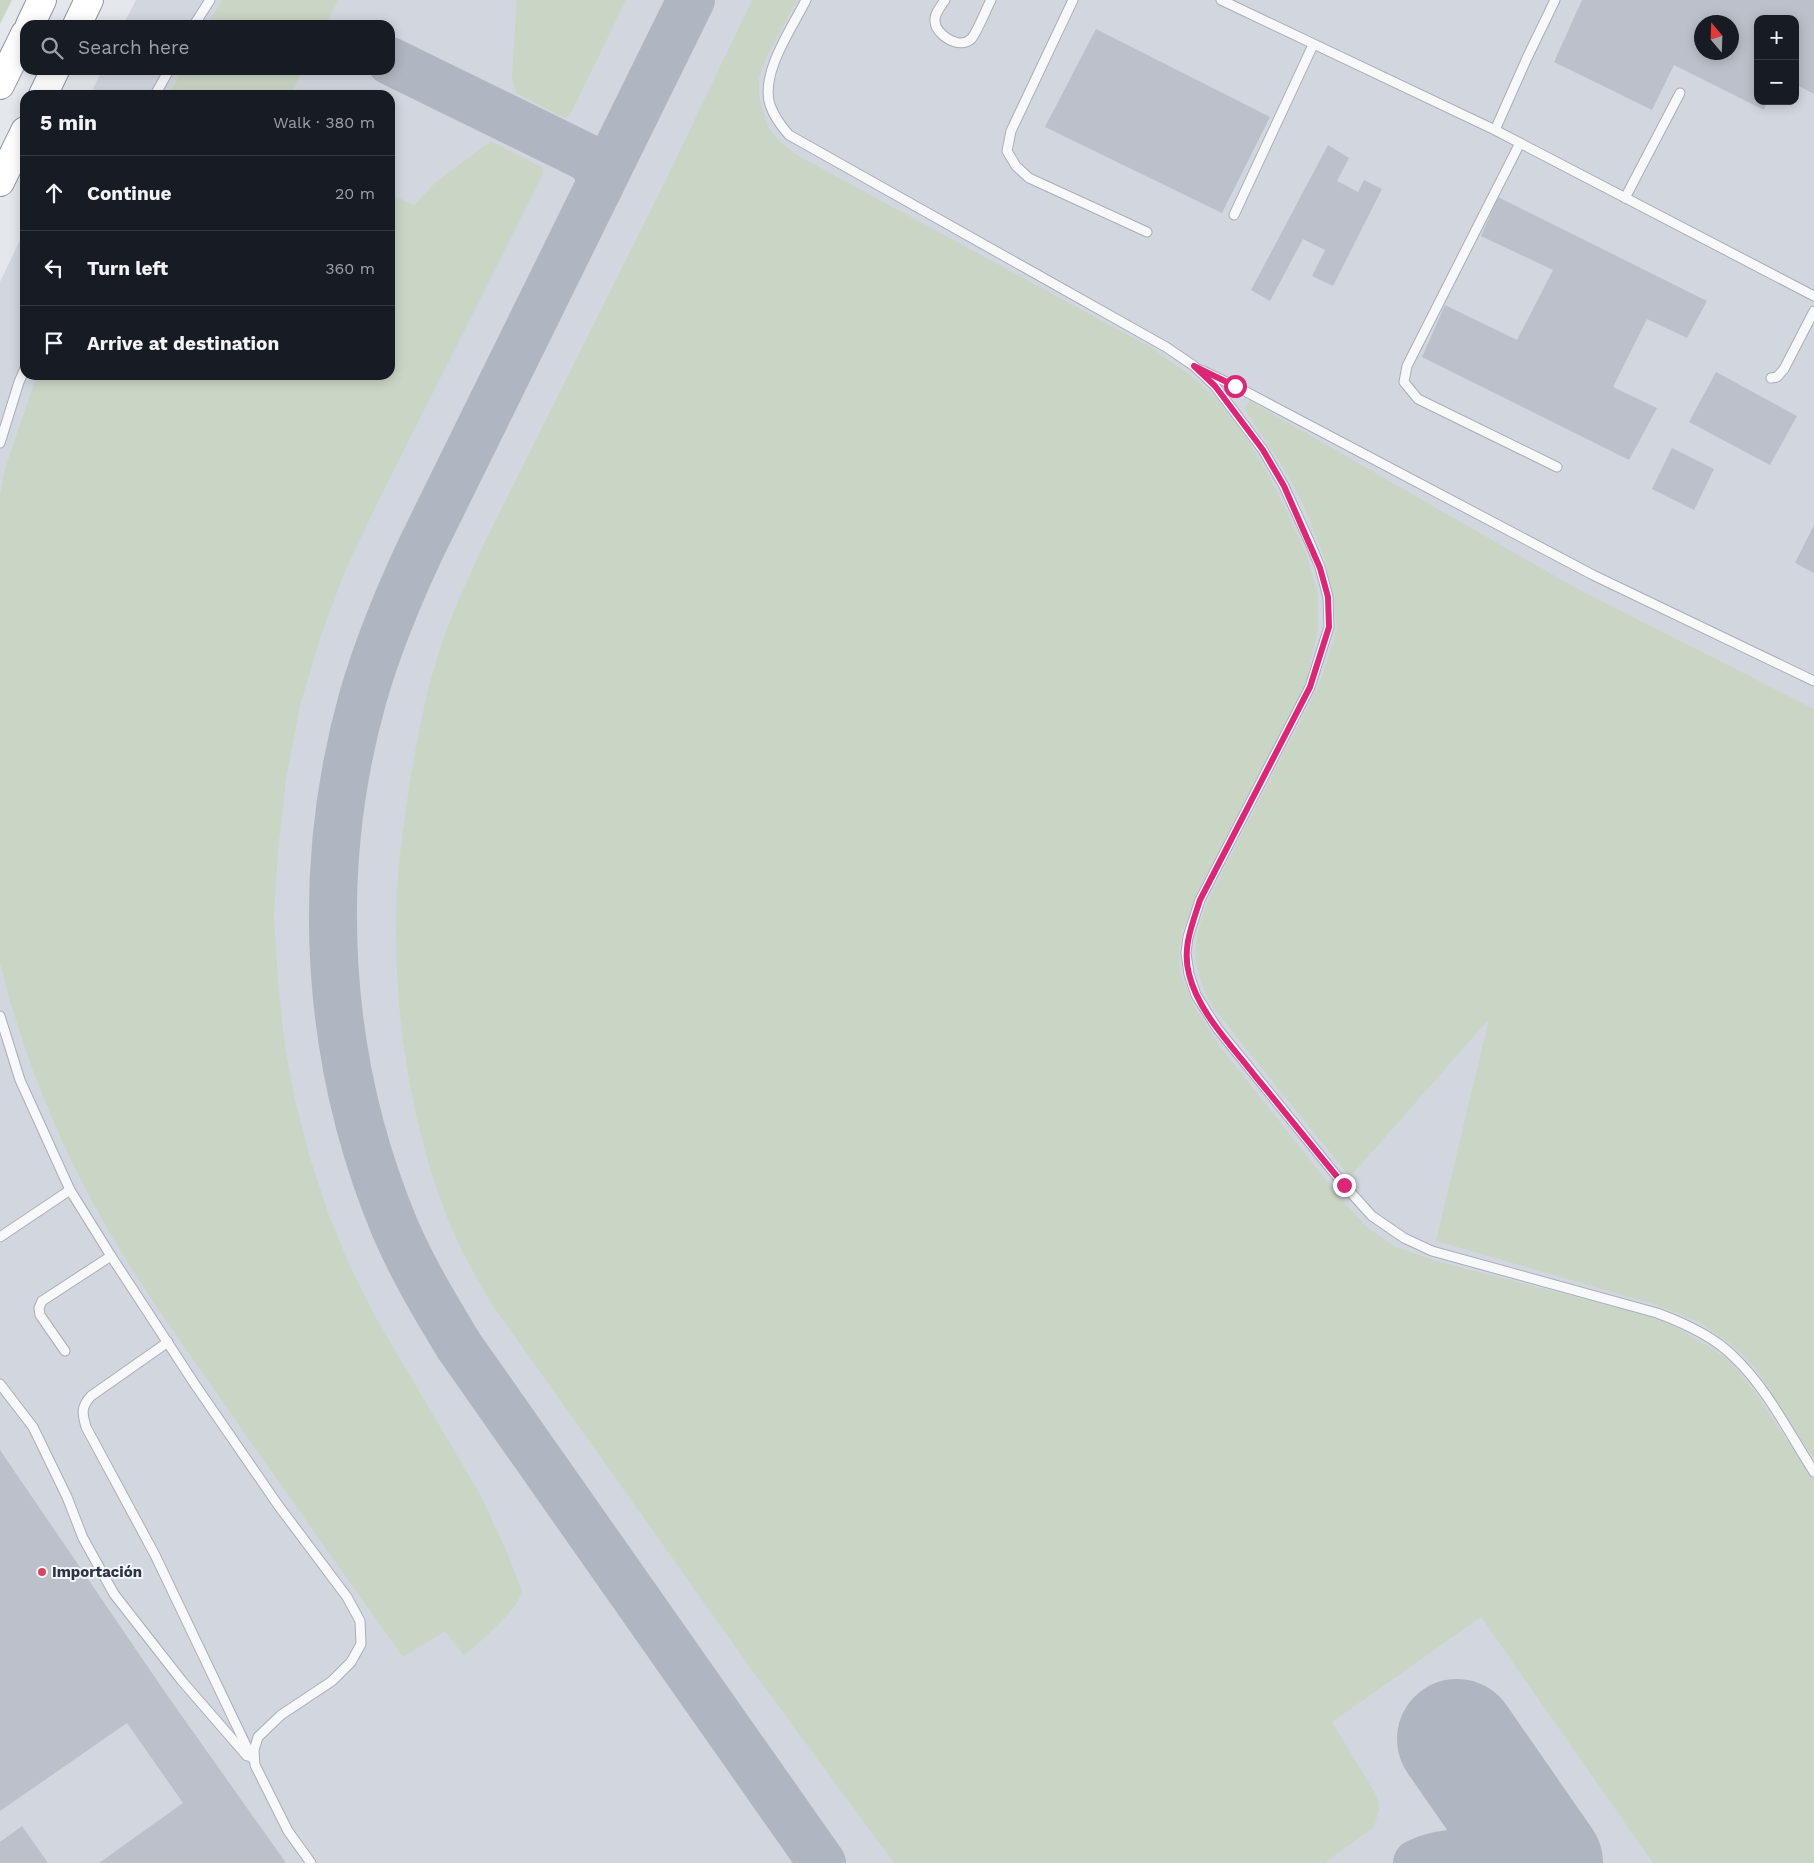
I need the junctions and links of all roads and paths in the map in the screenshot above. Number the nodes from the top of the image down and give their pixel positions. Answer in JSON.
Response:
{"nodes":[{"id":1,"x":42,"y":0,"type":"edge"},
{"id":2,"x":89,"y":0,"type":"edge"},
{"id":3,"x":210,"y":0,"type":"edge"},
{"id":4,"x":806,"y":0,"type":"edge"},
{"id":5,"x":945,"y":0,"type":"edge"},
{"id":6,"x":990,"y":0,"type":"edge"},
{"id":7,"x":1073,"y":0,"type":"edge"},
{"id":8,"x":1221,"y":0,"type":"edge"},
{"id":9,"x":1555,"y":0,"type":"edge"},
{"id":10,"x":32,"y":20,"type":"edge"},
{"id":11,"x":79,"y":20,"type":"edge"},
{"id":12,"x":197,"y":20,"type":"edge"},
{"id":13,"x":20,"y":44,"type":"edge"},
{"id":14,"x":1313,"y":45,"type":"junction"},
{"id":15,"x":53,"y":75,"type":"edge"},
{"id":16,"x":166,"y":75,"type":"edge"},
{"id":17,"x":0,"y":85,"type":"edge"},
{"id":18,"x":45,"y":90,"type":"edge"},
{"id":19,"x":159,"y":90,"type":"edge"},
{"id":20,"x":1680,"y":93,"type":"dead end"},
{"id":21,"x":1495,"y":130,"type":"junction"},
{"id":22,"x":20,"y":141,"type":"edge"},
{"id":23,"x":1520,"y":143,"type":"junction"},
{"id":24,"x":0,"y":182,"type":"edge"},
{"id":25,"x":1625,"y":198,"type":"junction"},
{"id":26,"x":1234,"y":214,"type":"dead end"},
{"id":27,"x":1147,"y":232,"type":"dead end"},
{"id":28,"x":1814,"y":296,"type":"edge"},
{"id":29,"x":1814,"y":311,"type":"edge"},
{"id":30,"x":1194,"y":366,"type":"junction"},
{"id":31,"x":1771,"y":378,"type":"dead end"},
{"id":32,"x":20,"y":380,"type":"edge"},
{"id":33,"x":0,"y":443,"type":"edge"},
{"id":34,"x":1557,"y":467,"type":"dead end"},
{"id":35,"x":1814,"y":680,"type":"edge"},
{"id":36,"x":0,"y":1016,"type":"edge"},
{"id":37,"x":70,"y":1190,"type":"junction"},
{"id":38,"x":0,"y":1237,"type":"edge"},
{"id":39,"x":111,"y":1256,"type":"junction"},
{"id":40,"x":168,"y":1342,"type":"junction"},
{"id":41,"x":65,"y":1350,"type":"dead end"},
{"id":42,"x":0,"y":1384,"type":"edge"},
{"id":43,"x":1814,"y":1472,"type":"edge"},
{"id":44,"x":255,"y":1765,"type":"junction"},
{"id":45,"x":311,"y":1863,"type":"edge"}],
"edges":[{"from":1,"to":10,"type":"highway"},
{"from":2,"to":11,"type":"highway"},
{"from":3,"to":12,"type":"lane"},
{"from":4,"to":30,"type":"lane"},
{"from":5,"to":6,"type":"lane"},
{"from":7,"to":27,"type":"lane"},
{"from":8,"to":14,"type":"lane"},
{"from":9,"to":21,"type":"lane"},
{"from":13,"to":17,"type":"highway"},
{"from":14,"to":21,"type":"lane"},
{"from":14,"to":26,"type":"lane"},
{"from":15,"to":18,"type":"highway"},
{"from":16,"to":19,"type":"lane"},
{"from":20,"to":25,"type":"lane"},
{"from":21,"to":23,"type":"lane"},
{"from":22,"to":24,"type":"highway"},
{"from":23,"to":25,"type":"lane"},
{"from":23,"to":34,"type":"lane"},
{"from":25,"to":28,"type":"lane"},
{"from":29,"to":31,"type":"lane"},
{"from":30,"to":35,"type":"lane"},
{"from":30,"to":43,"type":"lane"},
{"from":32,"to":33,"type":"lane"},
{"from":36,"to":37,"type":"lane"},
{"from":37,"to":38,"type":"lane"},
{"from":37,"to":39,"type":"lane"},
{"from":39,"to":40,"type":"lane"},
{"from":39,"to":41,"type":"lane"},
{"from":40,"to":44,"type":"lane"},
{"from":40,"to":44,"type":"lane"},
{"from":42,"to":44,"type":"lane"},
{"from":44,"to":45,"type":"lane"}]}
